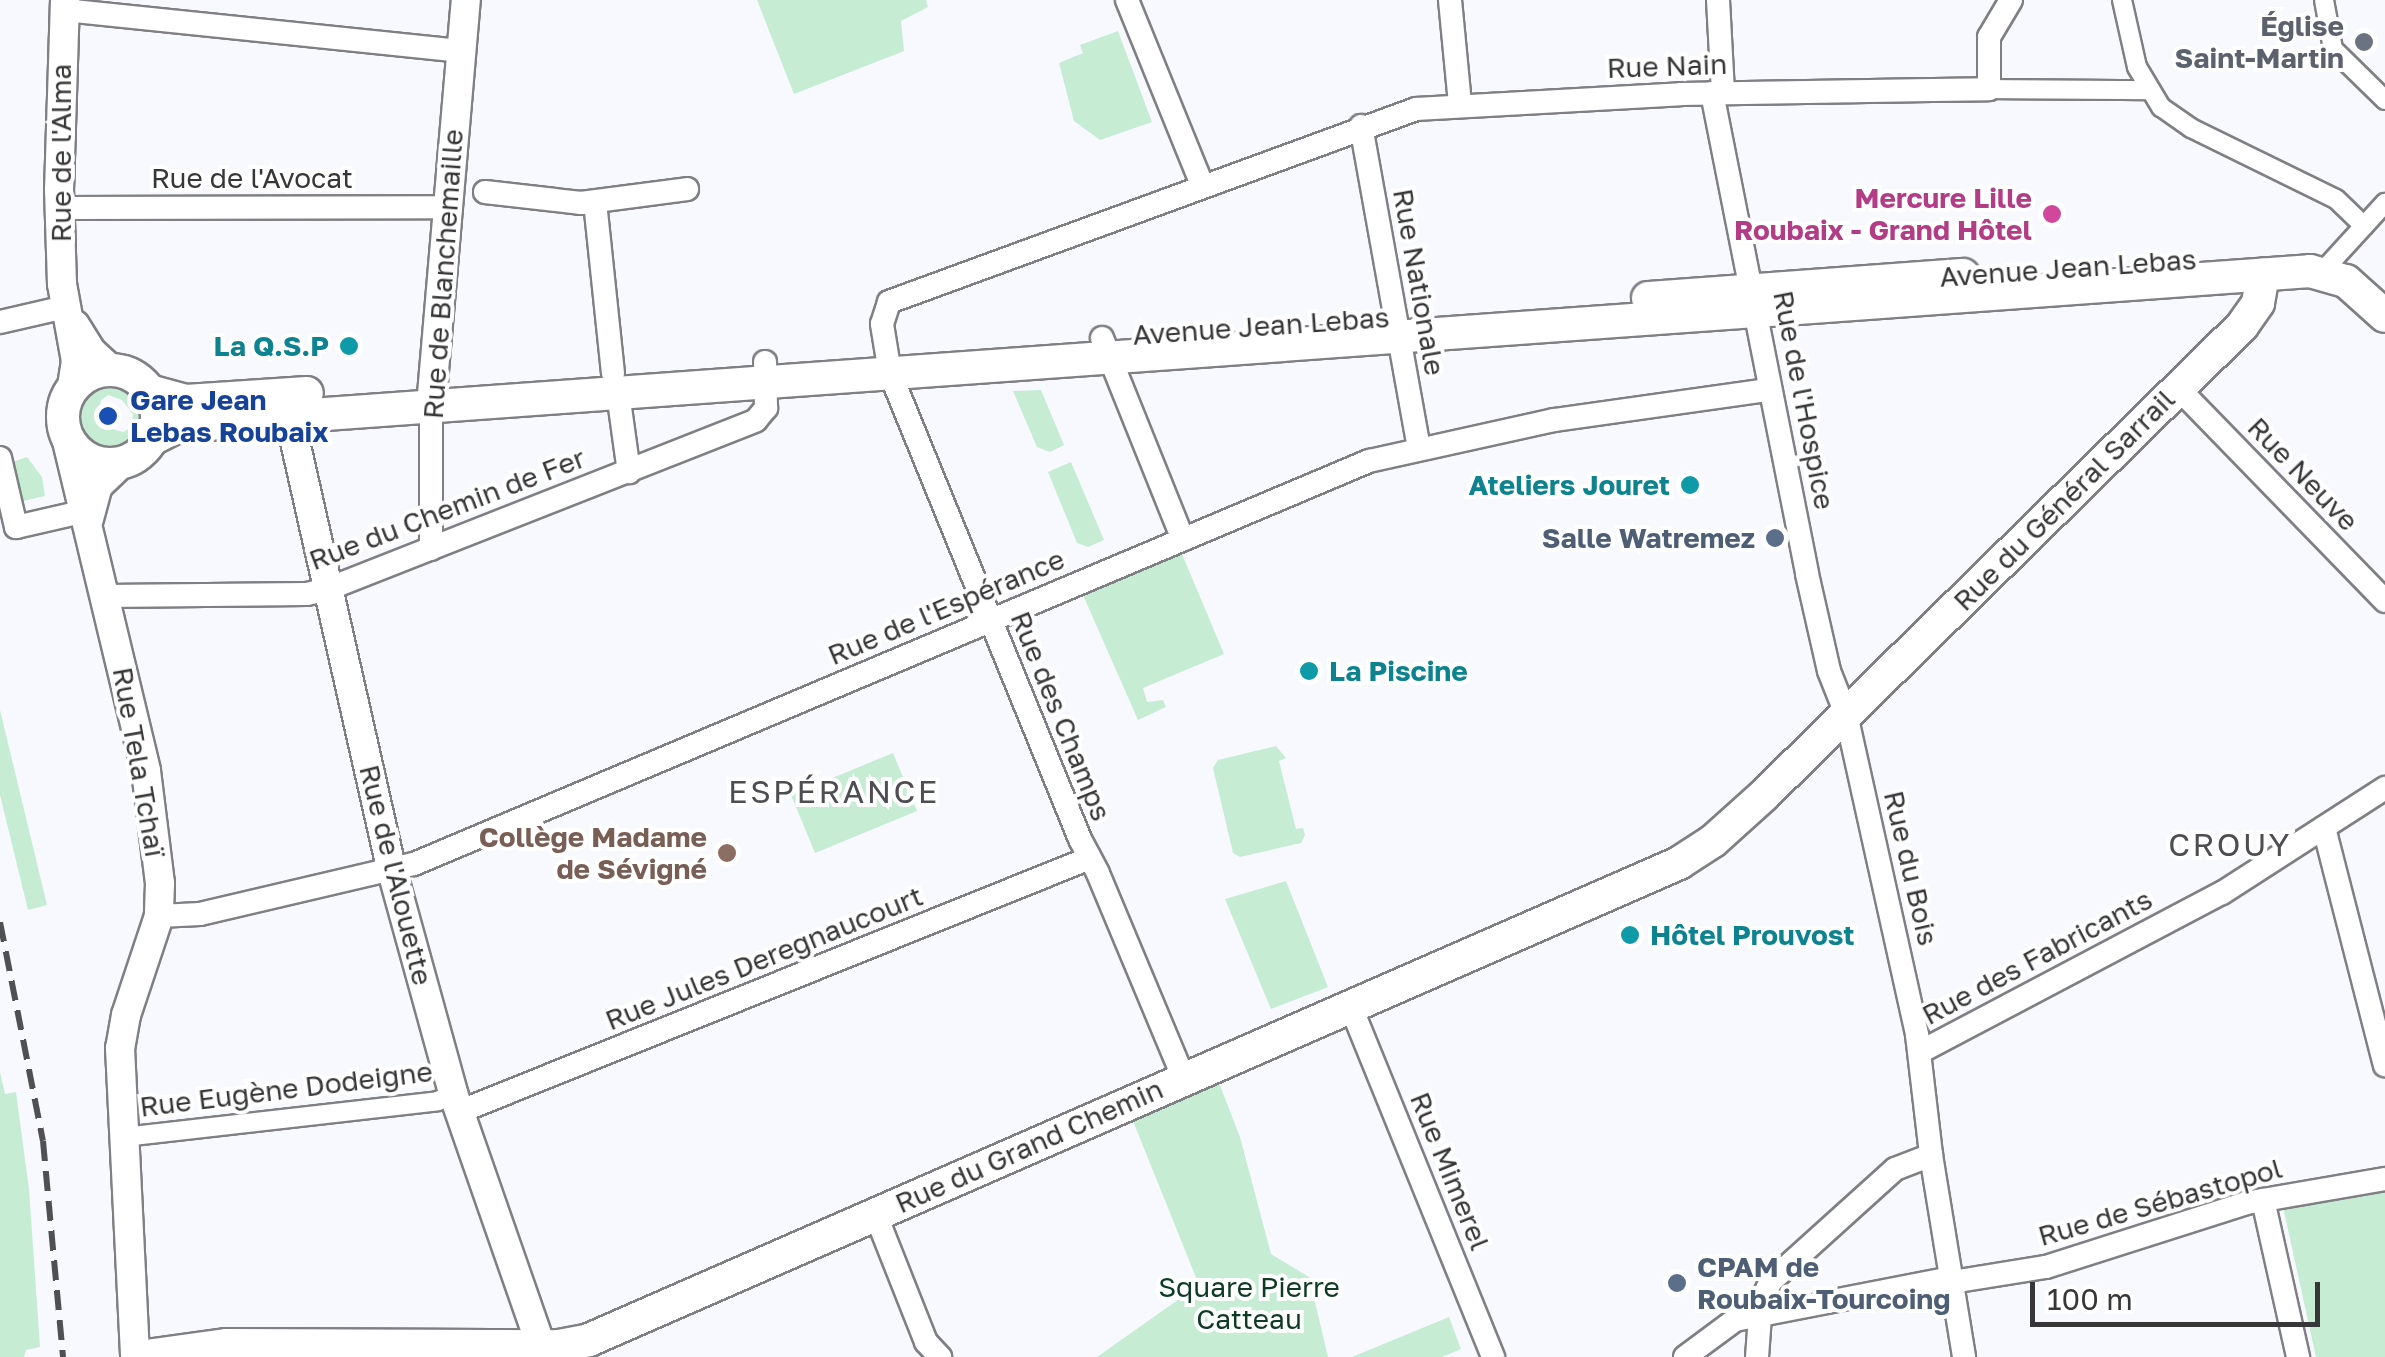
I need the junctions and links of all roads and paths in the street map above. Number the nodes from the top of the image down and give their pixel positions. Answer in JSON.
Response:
{"nodes":[{"id":1,"x":466,"y":0,"type":"edge"},
{"id":2,"x":1127,"y":0,"type":"edge"},
{"id":3,"x":1450,"y":0,"type":"edge"},
{"id":4,"x":1718,"y":0,"type":"edge"},
{"id":5,"x":2010,"y":0,"type":"edge"},
{"id":6,"x":2122,"y":0,"type":"edge"},
{"id":7,"x":2324,"y":0,"type":"edge"},
{"id":8,"x":64,"y":5,"type":"edge"},
{"id":9,"x":461,"y":50,"type":"junction"},
{"id":10,"x":1989,"y":89,"type":"junction"},
{"id":11,"x":2147,"y":90,"type":"junction"},
{"id":12,"x":1717,"y":93,"type":"junction"},
{"id":13,"x":2384,"y":99,"type":"edge"},
{"id":14,"x":1460,"y":104,"type":"junction"},
{"id":15,"x":1361,"y":126,"type":"junction"},
{"id":16,"x":1202,"y":185,"type":"junction"},
{"id":17,"x":687,"y":189,"type":"dead end"},
{"id":18,"x":484,"y":192,"type":"dead end"},
{"id":19,"x":594,"y":202,"type":"junction"},
{"id":20,"x":2385,"y":204,"type":"edge"},
{"id":21,"x":446,"y":207,"type":"junction"},
{"id":22,"x":59,"y":208,"type":"junction"},
{"id":23,"x":2364,"y":226,"type":"junction"},
{"id":24,"x":2327,"y":267,"type":"junction"},
{"id":25,"x":2263,"y":274,"type":"junction"},
{"id":26,"x":1754,"y":302,"type":"junction"},
{"id":27,"x":65,"y":307,"type":"junction"},
{"id":28,"x":2385,"y":316,"type":"edge"},
{"id":29,"x":0,"y":322,"type":"edge"},
{"id":30,"x":1397,"y":327,"type":"junction"},
{"id":31,"x":1106,"y":348,"type":"junction"},
{"id":32,"x":888,"y":363,"type":"junction"},
{"id":33,"x":112,"y":370,"type":"junction"},
{"id":34,"x":766,"y":372,"type":"junction"},
{"id":35,"x":616,"y":383,"type":"junction"},
{"id":36,"x":2178,"y":388,"type":"junction"},
{"id":37,"x":1768,"y":390,"type":"junction"},
{"id":38,"x":71,"y":391,"type":"junction"},
{"id":39,"x":149,"y":391,"type":"junction"},
{"id":40,"x":431,"y":395,"type":"junction"},
{"id":41,"x":287,"y":406,"type":"junction"},
{"id":42,"x":66,"y":436,"type":"junction"},
{"id":43,"x":152,"y":439,"type":"junction"},
{"id":44,"x":1419,"y":448,"type":"junction"},
{"id":45,"x":0,"y":458,"type":"edge"},
{"id":46,"x":122,"y":463,"type":"junction"},
{"id":47,"x":629,"y":472,"type":"junction"},
{"id":48,"x":88,"y":515,"type":"junction"},
{"id":49,"x":1183,"y":539,"type":"junction"},
{"id":50,"x":431,"y":549,"type":"junction"},
{"id":51,"x":328,"y":589,"type":"junction"},
{"id":52,"x":106,"y":596,"type":"junction"},
{"id":53,"x":2385,"y":602,"type":"edge"},
{"id":54,"x":990,"y":621,"type":"junction"},
{"id":55,"x":1846,"y":714,"type":"junction"},
{"id":56,"x":2385,"y":788,"type":"edge"},
{"id":57,"x":2324,"y":828,"type":"junction"},
{"id":58,"x":1090,"y":858,"type":"junction"},
{"id":59,"x":392,"y":870,"type":"junction"},
{"id":60,"x":159,"y":916,"type":"junction"},
{"id":61,"x":1351,"y":1007,"type":"junction"},
{"id":62,"x":1920,"y":1052,"type":"junction"},
{"id":63,"x":2385,"y":1065,"type":"edge"},
{"id":64,"x":1184,"y":1079,"type":"junction"},
{"id":65,"x":456,"y":1103,"type":"junction"},
{"id":66,"x":124,"y":1137,"type":"junction"},
{"id":67,"x":1931,"y":1155,"type":"junction"},
{"id":68,"x":2385,"y":1179,"type":"edge"},
{"id":69,"x":2263,"y":1200,"type":"junction"},
{"id":70,"x":875,"y":1213,"type":"junction"},
{"id":71,"x":1951,"y":1280,"type":"junction"},
{"id":72,"x":1759,"y":1315,"type":"junction"},
{"id":73,"x":541,"y":1346,"type":"junction"},
{"id":74,"x":394,"y":1350,"type":"edge"},
{"id":75,"x":582,"y":1350,"type":"edge"},
{"id":76,"x":137,"y":1357,"type":"edge"},
{"id":77,"x":940,"y":1357,"type":"edge"},
{"id":78,"x":1493,"y":1357,"type":"edge"},
{"id":79,"x":1685,"y":1357,"type":"edge"},
{"id":80,"x":1757,"y":1357,"type":"edge"},
{"id":81,"x":1964,"y":1357,"type":"edge"},
{"id":82,"x":2298,"y":1357,"type":"edge"}],
"edges":[{"from":1,"to":9,"type":"street","name":"Rue de Blanchemaille"},
{"from":2,"to":16,"type":"street"},
{"from":3,"to":14,"type":"street"},
{"from":4,"to":12,"type":"street","name":"Rue de l'Hospice"},
{"from":5,"to":10,"type":"street"},
{"from":6,"to":11,"type":"street"},
{"from":7,"to":13,"type":"street"},
{"from":8,"to":9,"type":"street"},
{"from":8,"to":22,"type":"street","name":"Rue de l'Alma"},
{"from":9,"to":21,"type":"street","name":"Rue de Blanchemaille"},
{"from":10,"to":11,"type":"street","name":"Rue Nain"},
{"from":10,"to":12,"type":"street","name":"Rue Nain"},
{"from":11,"to":23,"type":"street"},
{"from":12,"to":14,"type":"street","name":"Rue Nain"},
{"from":12,"to":26,"type":"street","name":"Rue de l'Hospice"},
{"from":14,"to":15,"type":"street","name":"Rue Nain"},
{"from":15,"to":16,"type":"street","name":"Rue Nain"},
{"from":15,"to":30,"type":"street","name":"Rue Nationale"},
{"from":16,"to":32,"type":"street","name":"Rue Nain"},
{"from":17,"to":19,"type":"street"},
{"from":18,"to":19,"type":"street"},
{"from":19,"to":35,"type":"street","name":"Rue du Chemin de Fer"},
{"from":20,"to":23,"type":"street"},
{"from":21,"to":22,"type":"street","name":"Rue de l'Avocat"},
{"from":21,"to":40,"type":"street","name":"Rue de Blanchemaille"},
{"from":22,"to":27,"type":"street","name":"Rue de l'Alma"},
{"from":23,"to":24,"type":"street"},
{"from":24,"to":25,"type":"main road","name":"Avenue Jean Lebas"},
{"from":24,"to":26,"type":"main road","name":"Avenue Jean Lebas"},
{"from":24,"to":28,"type":"main road"},
{"from":25,"to":26,"type":"main road","name":"Avenue Jean Lebas"},
{"from":25,"to":36,"type":"main road","name":"Rue du Général Sarrail"},
{"from":26,"to":30,"type":"main road","name":"Avenue Jean Lebas"},
{"from":26,"to":37,"type":"street","name":"Rue de l'Hospice"},
{"from":27,"to":29,"type":"street"},
{"from":27,"to":33,"type":"street","name":"Rue de l'Alma"},
{"from":27,"to":38,"type":"street","name":"Rue de l'Alma"},
{"from":30,"to":31,"type":"main road","name":"Avenue Jean Lebas"},
{"from":30,"to":44,"type":"street","name":"Rue Nationale"},
{"from":31,"to":32,"type":"main road","name":"Avenue Jean Lebas"},
{"from":31,"to":49,"type":"street"},
{"from":32,"to":34,"type":"main road","name":"Avenue Jean Lebas"},
{"from":32,"to":54,"type":"street","name":"Rue des Champs"},
{"from":33,"to":38,"type":"main road"},
{"from":33,"to":39,"type":"main road"},
{"from":34,"to":35,"type":"main road","name":"Avenue Jean Lebas"},
{"from":34,"to":47,"type":"street","name":"Rue du Chemin de Fer"},
{"from":35,"to":40,"type":"main road","name":"Avenue Jean Lebas"},
{"from":35,"to":47,"type":"street","name":"Rue du Chemin de Fer"},
{"from":36,"to":53,"type":"street","name":"Rue Neuve"},
{"from":36,"to":55,"type":"main road","name":"Rue du Général Sarrail"},
{"from":37,"to":44,"type":"street","name":"Rue de l'Espérance"},
{"from":37,"to":55,"type":"street","name":"Rue de l'Hospice"},
{"from":38,"to":42,"type":"main road"},
{"from":39,"to":41,"type":"main road","name":"Avenue Jean Lebas"},
{"from":39,"to":43,"type":"main road"},
{"from":40,"to":41,"type":"main road","name":"Avenue Jean Lebas"},
{"from":40,"to":50,"type":"street","name":"Rue de Blanchemaille"},
{"from":41,"to":43,"type":"main road","name":"Avenue Jean Lebas"},
{"from":41,"to":51,"type":"street","name":"Rue de l'Alouette"},
{"from":42,"to":46,"type":"main road"},
{"from":42,"to":48,"type":"street","name":"Rue Tela Tchaï"},
{"from":43,"to":46,"type":"main road"},
{"from":44,"to":49,"type":"street","name":"Rue de l'Espérance"},
{"from":45,"to":48,"type":"street"},
{"from":46,"to":48,"type":"street"},
{"from":47,"to":50,"type":"street","name":"Rue du Chemin de Fer"},
{"from":48,"to":52,"type":"street","name":"Rue Tela Tchaï"},
{"from":49,"to":54,"type":"street","name":"Rue de l'Espérance"},
{"from":50,"to":51,"type":"street","name":"Rue du Chemin de Fer"},
{"from":51,"to":52,"type":"street","name":"Rue du Chemin de Fer"},
{"from":51,"to":59,"type":"street","name":"Rue de l'Alouette"},
{"from":52,"to":60,"type":"street","name":"Rue Tela Tchaï"},
{"from":54,"to":58,"type":"street","name":"Rue des Champs"},
{"from":54,"to":59,"type":"street","name":"Rue de l'Espérance"},
{"from":55,"to":61,"type":"main road","name":"Rue du Grand Chemin"},
{"from":55,"to":62,"type":"street","name":"Rue du Bois"},
{"from":56,"to":57,"type":"street","name":"Rue des Fabricants"},
{"from":57,"to":62,"type":"street","name":"Rue des Fabricants"},
{"from":57,"to":63,"type":"street"},
{"from":58,"to":64,"type":"street","name":"Rue des Champs"},
{"from":58,"to":65,"type":"street","name":"Rue Jules Deregnaucourt"},
{"from":59,"to":60,"type":"street","name":"Rue de l'Espérance"},
{"from":59,"to":65,"type":"street","name":"Rue de l'Alouette"},
{"from":60,"to":66,"type":"street","name":"Rue Tela Tchaï"},
{"from":61,"to":64,"type":"main road","name":"Rue du Grand Chemin"},
{"from":61,"to":78,"type":"street","name":"Rue Mimerel"},
{"from":62,"to":67,"type":"street","name":"Rue du Bois"},
{"from":64,"to":70,"type":"main road","name":"Rue du Grand Chemin"},
{"from":65,"to":66,"type":"street","name":"Rue Eugène Dodeigne"},
{"from":65,"to":73,"type":"street","name":"Rue de l'Alouette"},
{"from":66,"to":76,"type":"street","name":"Rue Tela Tchaï"},
{"from":67,"to":71,"type":"street","name":"Rue du Bois"},
{"from":67,"to":72,"type":"street"},
{"from":68,"to":69,"type":"street","name":"Rue de Sébastopol"},
{"from":69,"to":71,"type":"street","name":"Rue de Sébastopol"},
{"from":69,"to":82,"type":"street"},
{"from":70,"to":75,"type":"main road","name":"Rue du Grand Chemin"},
{"from":70,"to":77,"type":"street"},
{"from":71,"to":72,"type":"street","name":"Rue de Sébastopol"},
{"from":71,"to":81,"type":"street","name":"Rue du Bois"},
{"from":72,"to":79,"type":"street","name":"Rue de Sébastopol"},
{"from":72,"to":80,"type":"street"},
{"from":73,"to":74,"type":"main road","name":"Rue du Grand Chemin"},
{"from":73,"to":75,"type":"main road","name":"Rue du Grand Chemin"},
{"from":74,"to":76,"type":"main road","name":"Rue du Grand Chemin"}]}
